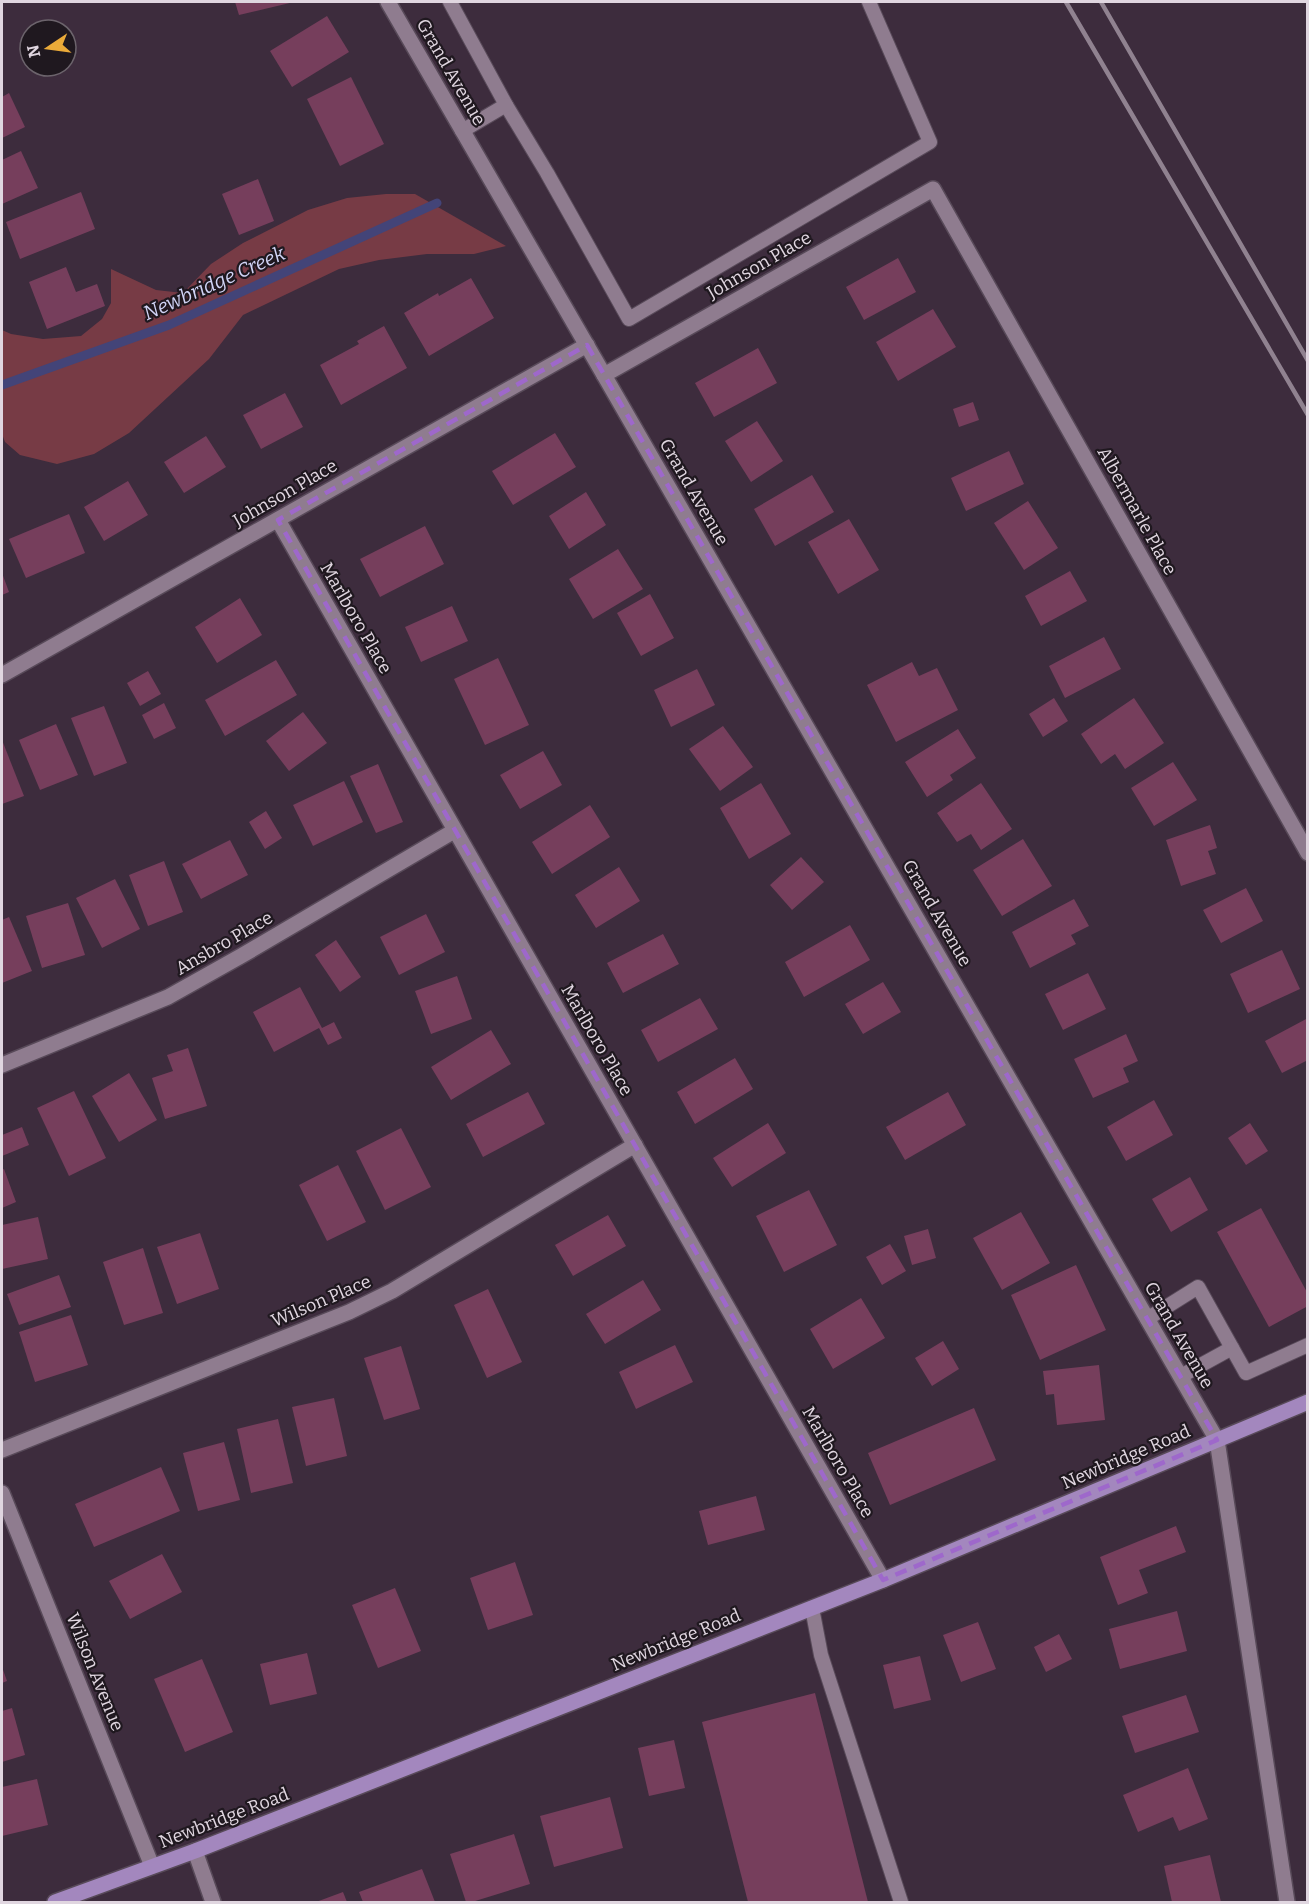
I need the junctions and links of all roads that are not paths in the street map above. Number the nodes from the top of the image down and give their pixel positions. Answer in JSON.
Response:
{"nodes":[{"id":1,"x":388,"y":2,"type":"edge"},
{"id":2,"x":450,"y":2,"type":"edge"},
{"id":3,"x":869,"y":2,"type":"edge"},
{"id":4,"x":506,"y":105,"type":"junction"},
{"id":5,"x":462,"y":131,"type":"junction"},
{"id":6,"x":933,"y":189,"type":"joint"},
{"id":7,"x":587,"y":345,"type":"junction"},
{"id":8,"x":604,"y":375,"type":"junction"},
{"id":9,"x":278,"y":520,"type":"junction"},
{"id":10,"x":2,"y":675,"type":"edge"},
{"id":11,"x":454,"y":831,"type":"junction"},
{"id":12,"x":1308,"y":853,"type":"edge"},
{"id":13,"x":2,"y":1065,"type":"edge"},
{"id":14,"x":635,"y":1145,"type":"junction"},
{"id":15,"x":1148,"y":1319,"type":"junction"},
{"id":16,"x":1308,"y":1346,"type":"edge"},
{"id":17,"x":1232,"y":1348,"type":"junction"},
{"id":18,"x":1181,"y":1376,"type":"junction"},
{"id":19,"x":1308,"y":1402,"type":"edge"},
{"id":20,"x":1217,"y":1440,"type":"junction"},
{"id":21,"x":2,"y":1450,"type":"edge"},
{"id":22,"x":2,"y":1493,"type":"edge"},
{"id":23,"x":883,"y":1580,"type":"junction"},
{"id":24,"x":812,"y":1608,"type":"junction"},
{"id":25,"x":195,"y":1851,"type":"junction"},
{"id":26,"x":152,"y":1866,"type":"junction"},
{"id":27,"x":55,"y":1902,"type":"edge"},
{"id":28,"x":213,"y":1902,"type":"edge"},
{"id":29,"x":900,"y":1902,"type":"edge"},
{"id":30,"x":1287,"y":1902,"type":"edge"}],
"edges":[{"from":1,"to":5,"type":"street","name":"Grand Avenue"},
{"from":2,"to":4,"type":"lane"},
{"from":3,"to":4,"type":"lane"},
{"from":4,"to":5,"type":"lane"},
{"from":5,"to":7,"type":"street","name":"Grand Avenue"},
{"from":6,"to":8,"type":"street","name":"Johnson Place"},
{"from":6,"to":12,"type":"street","name":"Albermarle Place"},
{"from":7,"to":8,"type":"street","name":"Grand Avenue"},
{"from":7,"to":9,"type":"street","name":"Johnson Place"},
{"from":8,"to":15,"type":"street","name":"Grand Avenue"},
{"from":9,"to":10,"type":"street","name":"Johnson Place"},
{"from":9,"to":11,"type":"street","name":"Marlboro Place"},
{"from":11,"to":13,"type":"street","name":"Ansbro Place"},
{"from":11,"to":14,"type":"street","name":"Marlboro Place"},
{"from":14,"to":21,"type":"street","name":"Wilson Place"},
{"from":14,"to":23,"type":"street","name":"Marlboro Place"},
{"from":15,"to":17,"type":"lane"},
{"from":15,"to":18,"type":"street","name":"Grand Avenue"},
{"from":16,"to":17,"type":"lane"},
{"from":17,"to":18,"type":"lane"},
{"from":18,"to":20,"type":"street","name":"Grand Avenue"},
{"from":19,"to":20,"type":"main road","name":"Newbridge Road"},
{"from":20,"to":23,"type":"main road","name":"Newbridge Road"},
{"from":20,"to":30,"type":"street","name":"Grand Avenue"},
{"from":22,"to":26,"type":"street","name":"Wilson Avenue"},
{"from":23,"to":24,"type":"main road","name":"Newbridge Road"},
{"from":24,"to":25,"type":"main road","name":"Newbridge Road"},
{"from":24,"to":29,"type":"lane"},
{"from":25,"to":26,"type":"main road","name":"Newbridge Road"},
{"from":25,"to":28,"type":"street"},
{"from":26,"to":27,"type":"main road","name":"Newbridge Road"}]}
